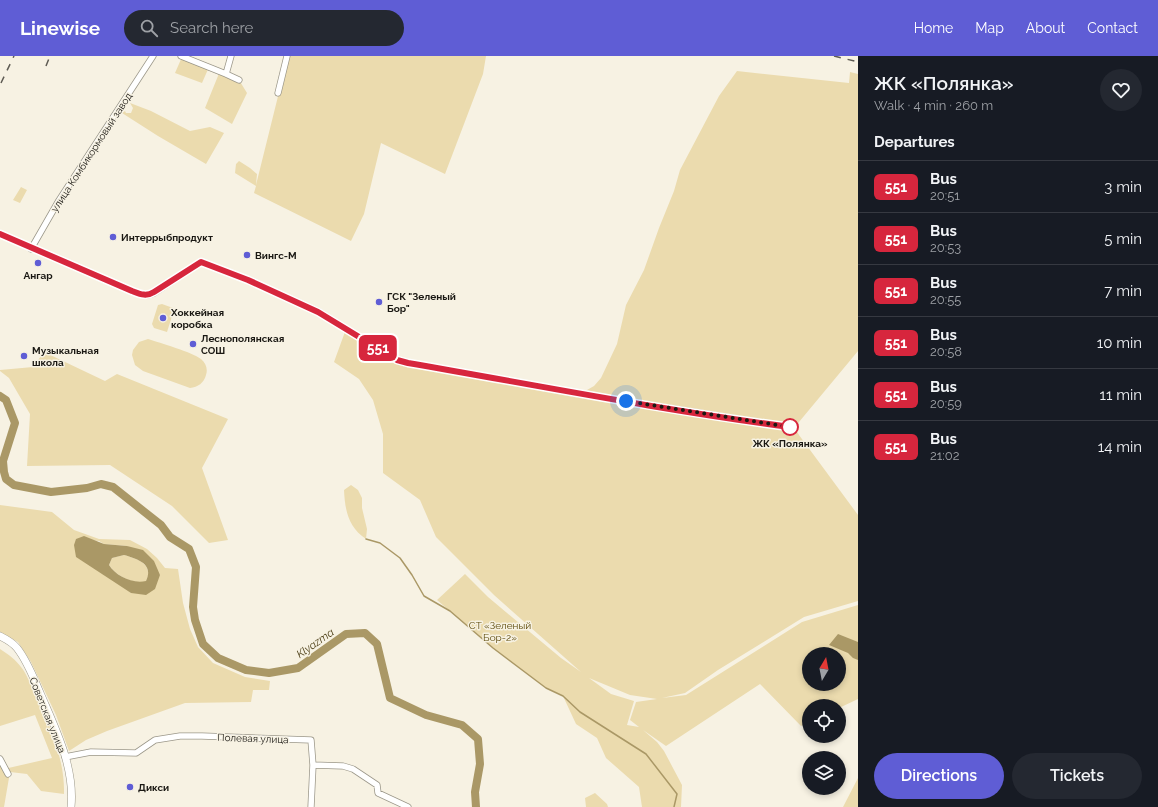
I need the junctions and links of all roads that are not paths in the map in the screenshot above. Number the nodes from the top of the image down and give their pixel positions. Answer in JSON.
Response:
{"nodes":[{"id":1,"x":153,"y":56,"type":"edge"},
{"id":2,"x":180,"y":56,"type":"edge"},
{"id":3,"x":231,"y":56,"type":"edge"},
{"id":4,"x":287,"y":56,"type":"edge"},
{"id":5,"x":226,"y":74,"type":"junction"},
{"id":6,"x":239,"y":80,"type":"dead end"},
{"id":7,"x":278,"y":93,"type":"dead end"},
{"id":8,"x":0,"y":234,"type":"edge"},
{"id":9,"x":31,"y":249,"type":"junction"},
{"id":10,"x":781,"y":426,"type":"dead end"},
{"id":11,"x":0,"y":636,"type":"edge"},
{"id":12,"x":65,"y":757,"type":"junction"},
{"id":13,"x":0,"y":759,"type":"edge"},
{"id":14,"x":313,"y":765,"type":"junction"},
{"id":15,"x":8,"y":774,"type":"dead end"},
{"id":16,"x":71,"y":807,"type":"edge"},
{"id":17,"x":311,"y":807,"type":"edge"},
{"id":18,"x":408,"y":807,"type":"edge"}],
"edges":[{"from":1,"to":9,"type":"street","name":"улица Комбикормовый завод"},
{"from":2,"to":5,"type":"street"},
{"from":3,"to":5,"type":"street"},
{"from":4,"to":7,"type":"street"},
{"from":5,"to":6,"type":"street"},
{"from":8,"to":9,"type":"street"},
{"from":9,"to":10,"type":"street"},
{"from":11,"to":12,"type":"main road","name":"Советская улица"},
{"from":12,"to":14,"type":"street","name":"Полевая улица"},
{"from":12,"to":16,"type":"main road","name":"Советская улица"},
{"from":13,"to":15,"type":"street"},
{"from":14,"to":17,"type":"street"},
{"from":14,"to":18,"type":"street"}]}
